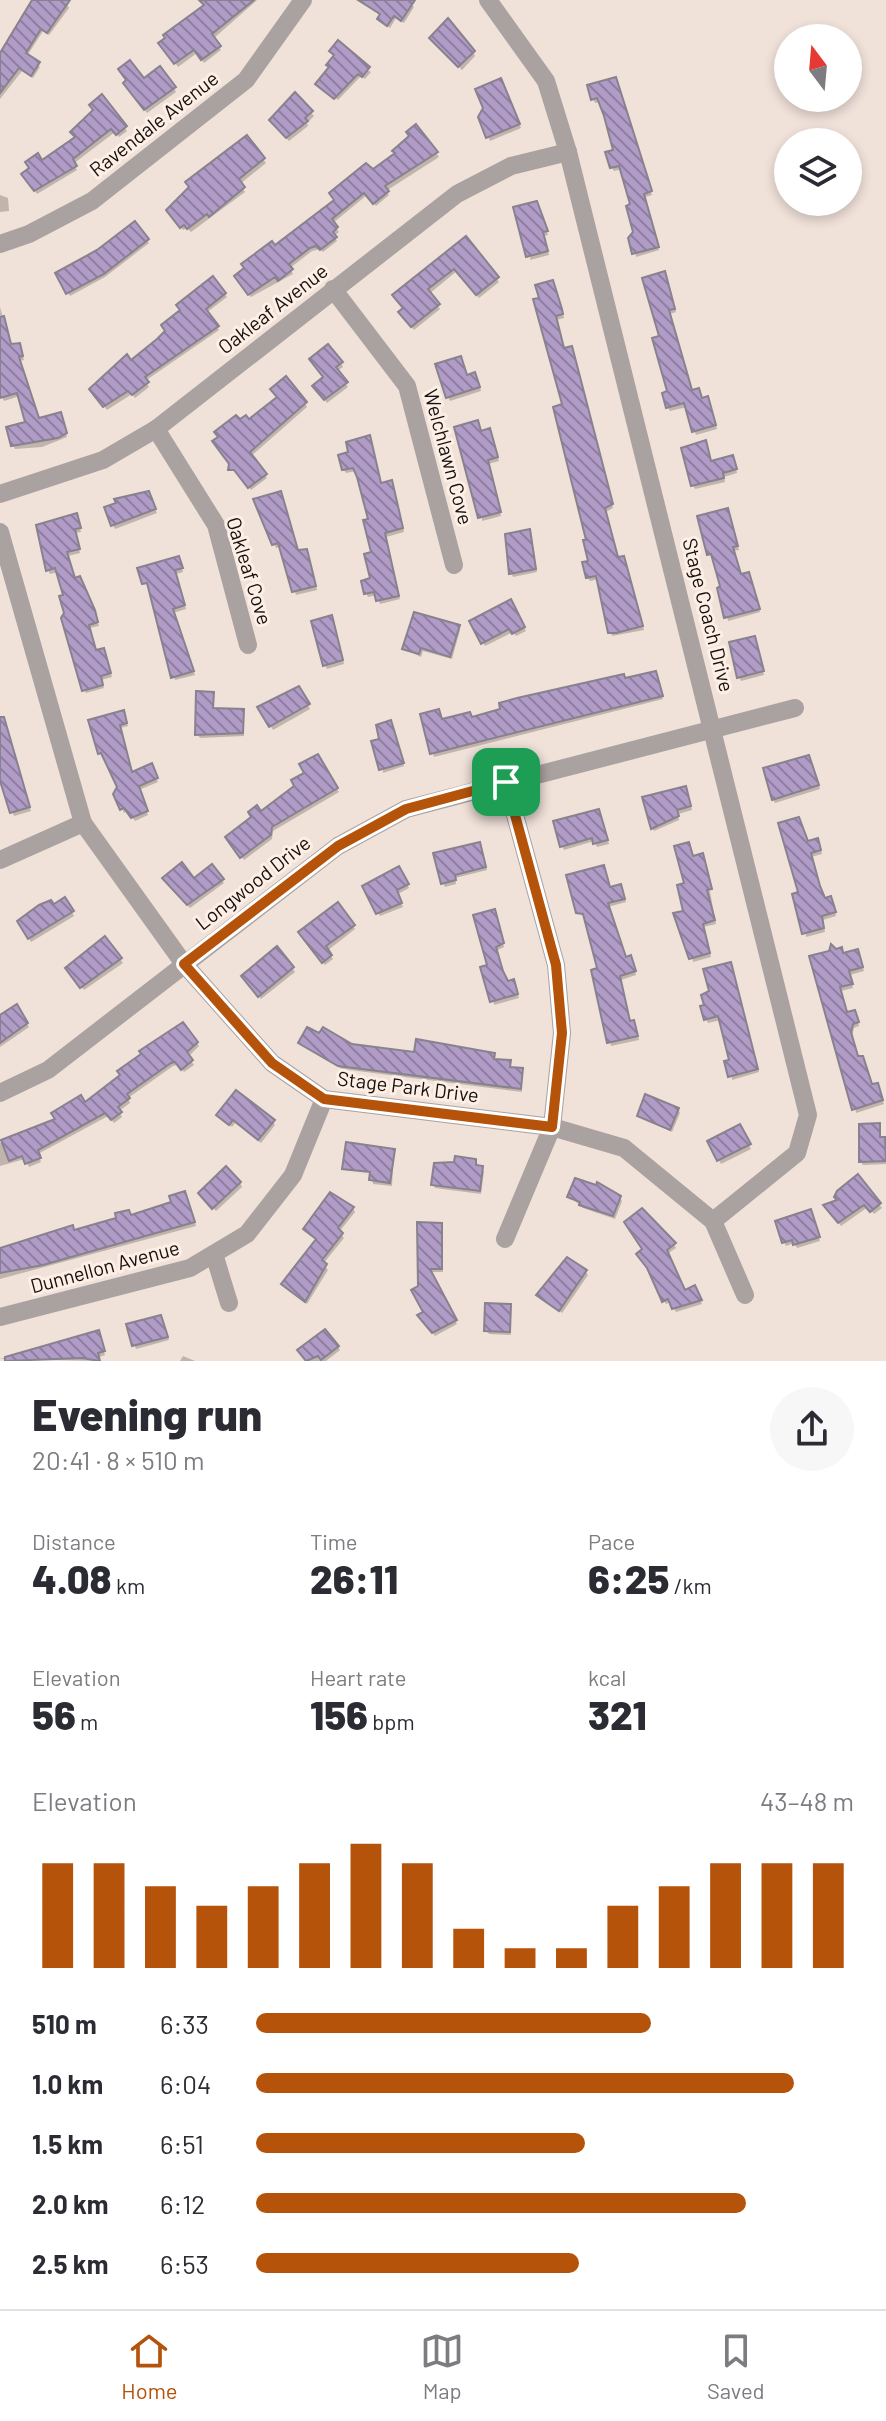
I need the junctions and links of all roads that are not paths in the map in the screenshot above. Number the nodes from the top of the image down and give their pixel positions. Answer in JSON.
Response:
{"nodes":[{"id":1,"x":303,"y":0,"type":"edge"},
{"id":2,"x":488,"y":0,"type":"edge"},
{"id":3,"x":568,"y":152,"type":"junction"},
{"id":4,"x":0,"y":244,"type":"edge"},
{"id":5,"x":333,"y":289,"type":"junction"},
{"id":6,"x":156,"y":429,"type":"junction"},
{"id":7,"x":0,"y":494,"type":"edge"},
{"id":8,"x":0,"y":532,"type":"edge"},
{"id":9,"x":454,"y":565,"type":"dead end"},
{"id":10,"x":248,"y":645,"type":"dead end"},
{"id":11,"x":795,"y":708,"type":"dead end"},
{"id":12,"x":715,"y":729,"type":"junction"},
{"id":13,"x":506,"y":782,"type":"junction"},
{"id":14,"x":83,"y":823,"type":"junction"},
{"id":15,"x":0,"y":860,"type":"edge"},
{"id":16,"x":184,"y":964,"type":"junction"},
{"id":17,"x":0,"y":1093,"type":"edge"},
{"id":18,"x":324,"y":1099,"type":"junction"},
{"id":19,"x":552,"y":1127,"type":"junction"},
{"id":20,"x":713,"y":1221,"type":"junction"},
{"id":21,"x":505,"y":1239,"type":"dead end"},
{"id":22,"x":214,"y":1254,"type":"junction"},
{"id":23,"x":745,"y":1295,"type":"dead end"},
{"id":24,"x":229,"y":1303,"type":"dead end"},
{"id":25,"x":0,"y":1317,"type":"edge"}],
"edges":[{"from":1,"to":4,"type":"street","name":"Ravendale Avenue"},
{"from":2,"to":3,"type":"street","name":"Stage Coach Drive"},
{"from":3,"to":5,"type":"street","name":"Oakleaf Avenue"},
{"from":3,"to":12,"type":"street","name":"Stage Coach Drive"},
{"from":5,"to":6,"type":"street","name":"Oakleaf Avenue"},
{"from":5,"to":9,"type":"street","name":"Welchlawn Cove"},
{"from":6,"to":7,"type":"street","name":"Oakleaf Avenue"},
{"from":6,"to":10,"type":"street","name":"Oakleaf Cove"},
{"from":8,"to":14,"type":"street","name":"Stage Park Drive"},
{"from":11,"to":12,"type":"street","name":"Longwood Drive"},
{"from":12,"to":13,"type":"street","name":"Longwood Drive"},
{"from":12,"to":20,"type":"street","name":"Stage Coach Drive"},
{"from":13,"to":16,"type":"street","name":"Longwood Drive"},
{"from":13,"to":19,"type":"street"},
{"from":14,"to":15,"type":"street"},
{"from":14,"to":16,"type":"street","name":"Stage Park Drive"},
{"from":16,"to":17,"type":"street","name":"Longwood Drive"},
{"from":16,"to":18,"type":"street","name":"Stage Park Drive"},
{"from":18,"to":19,"type":"street","name":"Stage Park Drive"},
{"from":18,"to":22,"type":"street","name":"Dunnellon Avenue"},
{"from":19,"to":20,"type":"street","name":"Stage Park Drive"},
{"from":19,"to":21,"type":"street"},
{"from":20,"to":23,"type":"street","name":"Stage Park Drive"},
{"from":22,"to":24,"type":"street"},
{"from":22,"to":25,"type":"street","name":"Dunnellon Avenue"}]}
